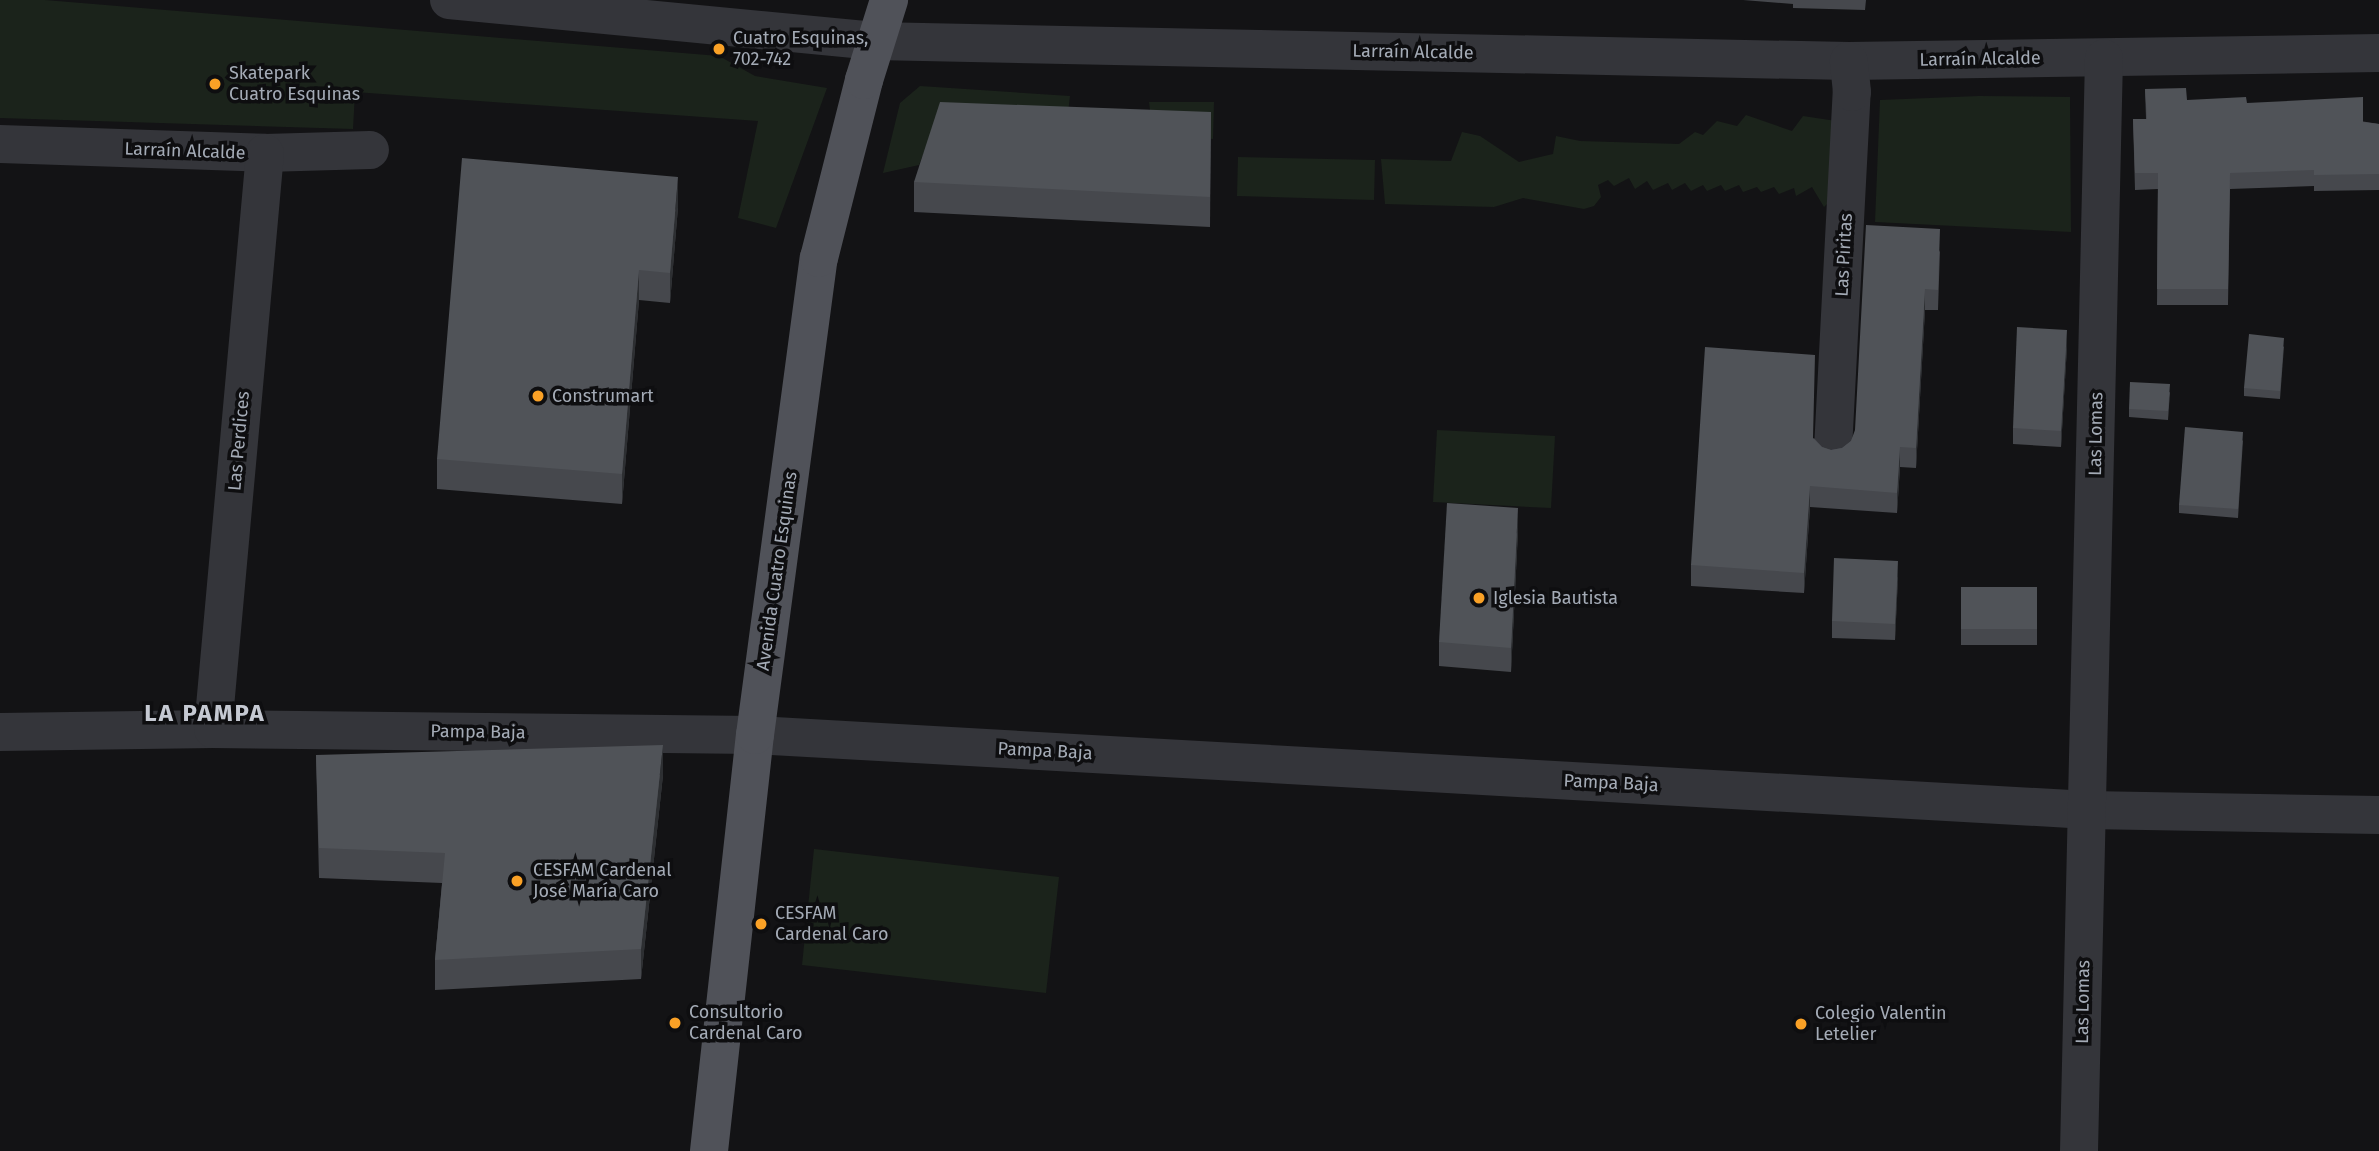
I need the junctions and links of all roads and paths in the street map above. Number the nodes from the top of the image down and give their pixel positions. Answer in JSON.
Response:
{"nodes":[{"id":1,"x":449,"y":0,"type":"edge"},
{"id":2,"x":889,"y":0,"type":"edge"},
{"id":3,"x":608,"y":8,"type":"edge"},
{"id":4,"x":875,"y":41,"type":"junction"},
{"id":5,"x":2379,"y":53,"type":"edge"},
{"id":6,"x":2104,"y":58,"type":"junction"},
{"id":7,"x":1849,"y":61,"type":"junction"},
{"id":8,"x":0,"y":144,"type":"edge"},
{"id":9,"x":370,"y":150,"type":"dead end"},
{"id":10,"x":265,"y":153,"type":"junction"},
{"id":11,"x":1833,"y":449,"type":"edge"},
{"id":12,"x":213,"y":729,"type":"junction"},
{"id":13,"x":0,"y":732,"type":"edge"},
{"id":14,"x":755,"y":735,"type":"junction"},
{"id":15,"x":2088,"y":810,"type":"junction"},
{"id":16,"x":2379,"y":815,"type":"edge"},
{"id":17,"x":709,"y":1151,"type":"edge"},
{"id":18,"x":2079,"y":1151,"type":"edge"}],
"edges":[{"from":1,"to":3,"type":"street","name":"Larraín Alcalde"},
{"from":2,"to":4,"type":"main road","name":"Avenida Cuatro Esquinas"},
{"from":3,"to":4,"type":"street","name":"Larraín Alcalde"},
{"from":4,"to":7,"type":"street","name":"Larraín Alcalde"},
{"from":4,"to":14,"type":"main road","name":"Avenida Cuatro Esquinas"},
{"from":5,"to":6,"type":"street","name":"Larraín Alcalde"},
{"from":6,"to":7,"type":"street","name":"Larraín Alcalde"},
{"from":6,"to":15,"type":"street","name":"Las Lomas"},
{"from":7,"to":11,"type":"street","name":"Las Piritas"},
{"from":8,"to":10,"type":"street","name":"Larraín Alcalde"},
{"from":9,"to":10,"type":"street","name":"Larraín Alcalde"},
{"from":10,"to":12,"type":"street","name":"Las Perdices"},
{"from":12,"to":13,"type":"street","name":"Pampa Baja"},
{"from":12,"to":14,"type":"street","name":"Pampa Baja"},
{"from":14,"to":15,"type":"street","name":"Pampa Baja"},
{"from":14,"to":17,"type":"main road","name":"Avenida Cuatro Esquinas"},
{"from":15,"to":16,"type":"street"},
{"from":15,"to":18,"type":"street","name":"Las Lomas"}]}
